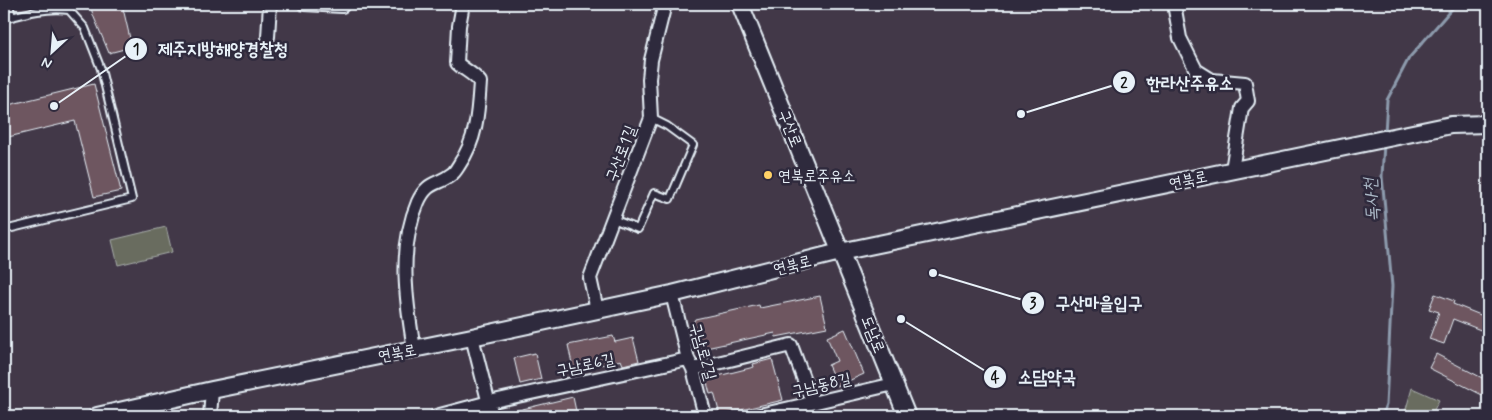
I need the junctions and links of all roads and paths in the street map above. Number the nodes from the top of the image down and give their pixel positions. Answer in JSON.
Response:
{"nodes":[{"id":1,"x":9,"y":4,"type":"edge"},
{"id":2,"x":270,"y":4,"type":"edge"},
{"id":3,"x":304,"y":4,"type":"edge"},
{"id":4,"x":462,"y":4,"type":"edge"},
{"id":5,"x":665,"y":4,"type":"edge"},
{"id":6,"x":740,"y":4,"type":"edge"},
{"id":7,"x":1174,"y":4,"type":"edge"},
{"id":8,"x":342,"y":6,"type":"dead end"},
{"id":9,"x":68,"y":7,"type":"edge"},
{"id":10,"x":12,"y":17,"type":"junction"},
{"id":11,"x":4,"y":19,"type":"edge"},
{"id":12,"x":268,"y":37,"type":"dead end"},
{"id":13,"x":651,"y":118,"type":"junction"},
{"id":14,"x":1488,"y":124,"type":"edge"},
{"id":15,"x":1232,"y":170,"type":"junction"},
{"id":16,"x":613,"y":219,"type":"junction"},
{"id":17,"x":4,"y":230,"type":"edge"},
{"id":18,"x":840,"y":252,"type":"junction"},
{"id":19,"x":672,"y":294,"type":"junction"},
{"id":20,"x":597,"y":310,"type":"junction"},
{"id":21,"x":472,"y":337,"type":"junction"},
{"id":22,"x":414,"y":349,"type":"junction"},
{"id":23,"x":691,"y":364,"type":"junction"},
{"id":24,"x":894,"y":384,"type":"junction"},
{"id":25,"x":212,"y":390,"type":"junction"},
{"id":26,"x":489,"y":402,"type":"junction"},
{"id":27,"x":812,"y":402,"type":"junction"},
{"id":28,"x":791,"y":412,"type":"edge"},
{"id":29,"x":97,"y":416,"type":"edge"},
{"id":30,"x":210,"y":416,"type":"edge"},
{"id":31,"x":436,"y":416,"type":"edge"},
{"id":32,"x":492,"y":416,"type":"edge"},
{"id":33,"x":705,"y":416,"type":"edge"},
{"id":34,"x":756,"y":416,"type":"edge"},
{"id":35,"x":907,"y":416,"type":"edge"}],
"edges":[{"from":1,"to":10,"type":"lane"},
{"from":2,"to":12,"type":"street"},
{"from":3,"to":8,"type":"street"},
{"from":4,"to":22,"type":"street"},
{"from":5,"to":13,"type":"street","name":"구산로1길"},
{"from":6,"to":18,"type":"main road","name":"구산로"},
{"from":7,"to":15,"type":"street"},
{"from":9,"to":10,"type":"lane"},
{"from":9,"to":17,"type":"lane"},
{"from":10,"to":11,"type":"lane"},
{"from":13,"to":16,"type":"street","name":"구산로1길"},
{"from":13,"to":16,"type":"lane"},
{"from":14,"to":15,"type":"main road","name":"연북로"},
{"from":15,"to":18,"type":"main road","name":"연북로"},
{"from":16,"to":20,"type":"street","name":"구산로1길"},
{"from":18,"to":19,"type":"main road","name":"연북로"},
{"from":18,"to":24,"type":"main road","name":"도남로"},
{"from":19,"to":20,"type":"main road","name":"연북로"},
{"from":19,"to":23,"type":"street","name":"구남로2길"},
{"from":20,"to":21,"type":"main road","name":"연북로"},
{"from":21,"to":22,"type":"main road","name":"연북로"},
{"from":21,"to":26,"type":"street"},
{"from":22,"to":25,"type":"main road","name":"연북로"},
{"from":23,"to":26,"type":"street","name":"구남로6길"},
{"from":23,"to":27,"type":"street","name":"구남로6길"},
{"from":23,"to":33,"type":"street","name":"구남로2길"},
{"from":24,"to":27,"type":"street","name":"구남동8길"},
{"from":24,"to":35,"type":"main road","name":"도남로"},
{"from":25,"to":29,"type":"main road","name":"연북로"},
{"from":25,"to":30,"type":"street"},
{"from":26,"to":31,"type":"street","name":"구남로6길"},
{"from":26,"to":32,"type":"street"},
{"from":27,"to":28,"type":"street","name":"구남동8길"},
{"from":28,"to":34,"type":"street","name":"구남동8길"}]}
